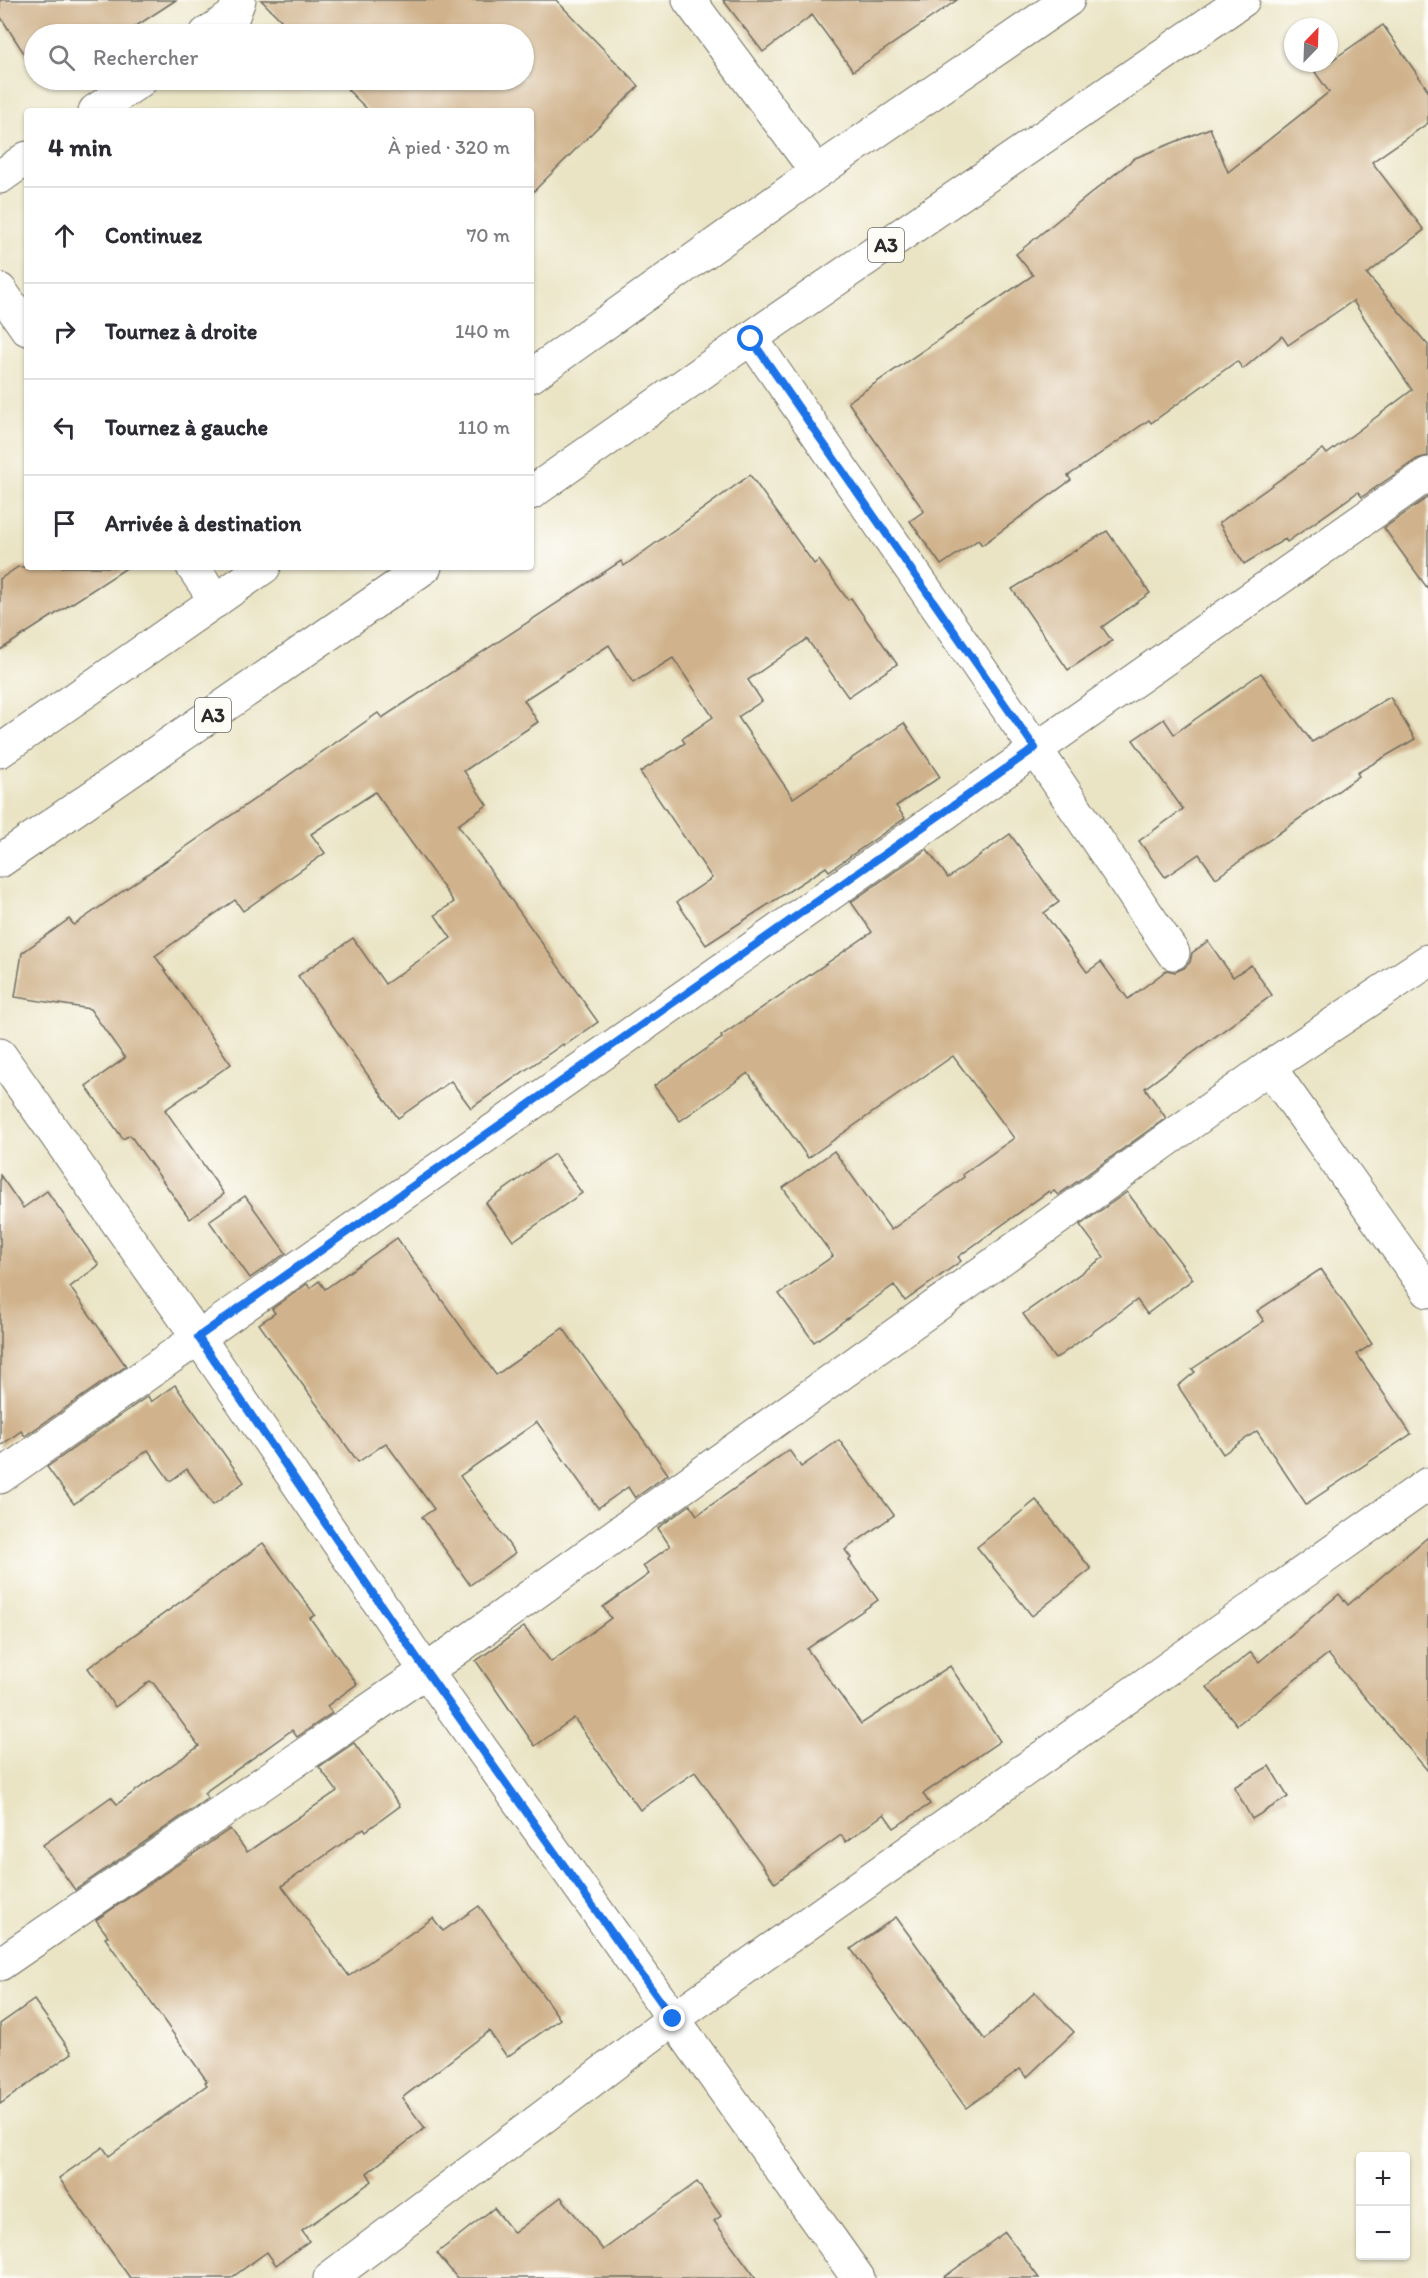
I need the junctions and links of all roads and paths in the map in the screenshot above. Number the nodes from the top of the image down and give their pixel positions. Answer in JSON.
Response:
{"nodes":[{"id":1,"x":239,"y":0,"type":"edge"},
{"id":2,"x":689,"y":0,"type":"edge"},
{"id":3,"x":1068,"y":0,"type":"edge"},
{"id":4,"x":1243,"y":0,"type":"edge"},
{"id":5,"x":221,"y":24,"type":"edge"},
{"id":6,"x":126,"y":90,"type":"edge"},
{"id":7,"x":100,"y":108,"type":"edge"},
{"id":8,"x":24,"y":160,"type":"edge"},
{"id":9,"x":817,"y":172,"type":"junction"},
{"id":10,"x":0,"y":177,"type":"edge"},
{"id":11,"x":0,"y":290,"type":"edge"},
{"id":12,"x":24,"y":325,"type":"edge"},
{"id":13,"x":751,"y":339,"type":"junction"},
{"id":14,"x":534,"y":374,"type":"edge"},
{"id":15,"x":1428,"y":474,"type":"edge"},
{"id":16,"x":534,"y":490,"type":"edge"},
{"id":17,"x":195,"y":570,"type":"edge"},
{"id":18,"x":260,"y":570,"type":"edge"},
{"id":19,"x":421,"y":570,"type":"edge"},
{"id":20,"x":216,"y":601,"type":"junction"},
{"id":21,"x":1035,"y":748,"type":"junction"},
{"id":22,"x":0,"y":752,"type":"edge"},
{"id":23,"x":0,"y":861,"type":"edge"},
{"id":24,"x":1173,"y":953,"type":"dead end"},
{"id":25,"x":1428,"y":961,"type":"edge"},
{"id":26,"x":0,"y":1055,"type":"edge"},
{"id":27,"x":1269,"y":1067,"type":"junction"},
{"id":28,"x":1428,"y":1291,"type":"edge"},
{"id":29,"x":198,"y":1337,"type":"junction"},
{"id":30,"x":0,"y":1477,"type":"edge"},
{"id":31,"x":1428,"y":1484,"type":"edge"},
{"id":32,"x":426,"y":1671,"type":"junction"},
{"id":33,"x":0,"y":1964,"type":"edge"},
{"id":34,"x":673,"y":2019,"type":"junction"},
{"id":35,"x":330,"y":2278,"type":"edge"},
{"id":36,"x":858,"y":2278,"type":"edge"}],
"edges":[{"from":1,"to":5,"type":"main road"},
{"from":2,"to":9,"type":"main road"},
{"from":3,"to":9,"type":"main road"},
{"from":4,"to":13,"type":"main road","number":"A3"},
{"from":6,"to":7,"type":"main road"},
{"from":8,"to":10,"type":"main road"},
{"from":9,"to":14,"type":"main road"},
{"from":11,"to":12,"type":"main road"},
{"from":13,"to":16,"type":"main road","number":"A3"},
{"from":13,"to":21,"type":"main road"},
{"from":15,"to":21,"type":"main road"},
{"from":17,"to":20,"type":"main road"},
{"from":18,"to":20,"type":"main road"},
{"from":19,"to":23,"type":"main road","number":"A3"},
{"from":20,"to":22,"type":"main road"},
{"from":21,"to":24,"type":"main road"},
{"from":21,"to":29,"type":"main road"},
{"from":25,"to":27,"type":"main road"},
{"from":26,"to":29,"type":"main road"},
{"from":27,"to":28,"type":"main road"},
{"from":27,"to":32,"type":"main road"},
{"from":29,"to":30,"type":"main road"},
{"from":29,"to":32,"type":"main road"},
{"from":31,"to":34,"type":"main road"},
{"from":32,"to":33,"type":"main road"},
{"from":32,"to":34,"type":"main road"},
{"from":34,"to":35,"type":"main road"},
{"from":34,"to":36,"type":"main road"}]}
